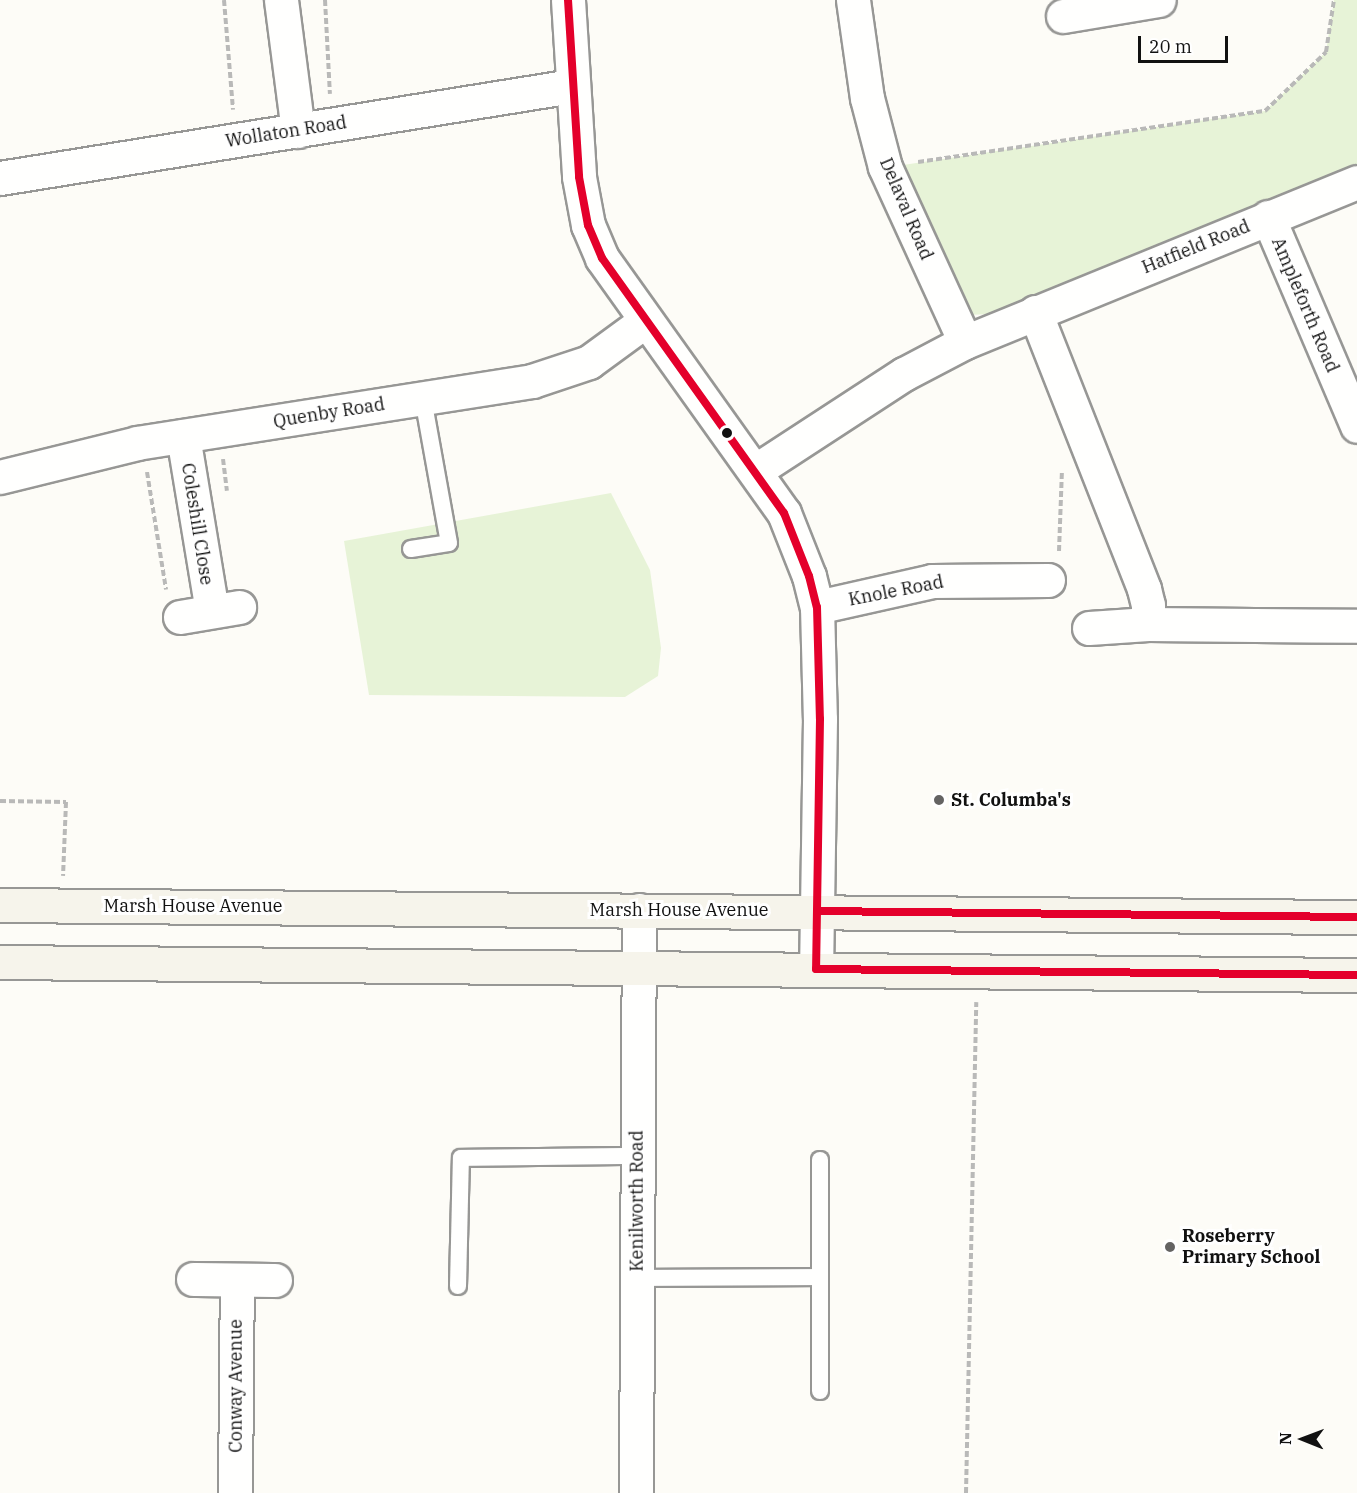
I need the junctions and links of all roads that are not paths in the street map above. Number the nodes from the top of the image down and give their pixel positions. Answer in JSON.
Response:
{"nodes":[{"id":1,"x":281,"y":0,"type":"edge"},
{"id":2,"x":568,"y":0,"type":"edge"},
{"id":3,"x":853,"y":0,"type":"edge"},
{"id":4,"x":1158,"y":0,"type":"edge"},
{"id":5,"x":1125,"y":2,"type":"edge"},
{"id":6,"x":1063,"y":16,"type":"dead end"},
{"id":7,"x":572,"y":86,"type":"junction"},
{"id":8,"x":298,"y":131,"type":"junction"},
{"id":9,"x":0,"y":178,"type":"edge"},
{"id":10,"x":1357,"y":182,"type":"edge"},
{"id":11,"x":1268,"y":218,"type":"junction"},
{"id":12,"x":1035,"y":312,"type":"junction"},
{"id":13,"x":645,"y":321,"type":"junction"},
{"id":14,"x":965,"y":342,"type":"junction"},
{"id":15,"x":423,"y":398,"type":"junction"},
{"id":16,"x":1357,"y":426,"type":"edge"},
{"id":17,"x":183,"y":436,"type":"junction"},
{"id":18,"x":755,"y":471,"type":"junction"},
{"id":19,"x":0,"y":477,"type":"edge"},
{"id":20,"x":411,"y":549,"type":"dead end"},
{"id":21,"x":1047,"y":577,"type":"road end"},
{"id":22,"x":817,"y":607,"type":"junction"},
{"id":23,"x":180,"y":617,"type":"road end"},
{"id":24,"x":1148,"y":624,"type":"junction"},
{"id":25,"x":1357,"y":626,"type":"edge"},
{"id":26,"x":1089,"y":628,"type":"dead end"},
{"id":27,"x":0,"y":905,"type":"edge"},
{"id":28,"x":639,"y":910,"type":"junction"},
{"id":29,"x":817,"y":911,"type":"junction"},
{"id":30,"x":1357,"y":917,"type":"edge"},
{"id":31,"x":0,"y":962,"type":"edge"},
{"id":32,"x":638,"y":967,"type":"junction"},
{"id":33,"x":816,"y":969,"type":"junction"},
{"id":34,"x":1357,"y":975,"type":"edge"},
{"id":35,"x":637,"y":1156,"type":"junction"},
{"id":36,"x":820,"y":1160,"type":"dead end"},
{"id":37,"x":820,"y":1276,"type":"junction"},
{"id":38,"x":637,"y":1278,"type":"junction"},
{"id":39,"x":193,"y":1279,"type":"dead end"},
{"id":40,"x":237,"y":1280,"type":"junction"},
{"id":41,"x":275,"y":1280,"type":"dead end"},
{"id":42,"x":458,"y":1286,"type":"dead end"},
{"id":43,"x":820,"y":1391,"type":"dead end"},
{"id":44,"x":235,"y":1493,"type":"edge"},
{"id":45,"x":636,"y":1493,"type":"edge"}],
"edges":[{"from":1,"to":8,"type":"street"},
{"from":2,"to":7,"type":"street"},
{"from":3,"to":14,"type":"street","name":"Delaval Road"},
{"from":4,"to":5,"type":"street"},
{"from":5,"to":6,"type":"street"},
{"from":7,"to":8,"type":"street","name":"Wollaton Road"},
{"from":7,"to":13,"type":"street"},
{"from":8,"to":9,"type":"street","name":"Wollaton Road"},
{"from":10,"to":11,"type":"street","name":"Hatfield Road"},
{"from":11,"to":12,"type":"street","name":"Hatfield Road"},
{"from":11,"to":16,"type":"street","name":"Ampleforth Road"},
{"from":12,"to":14,"type":"street","name":"Hatfield Road"},
{"from":12,"to":24,"type":"street"},
{"from":13,"to":15,"type":"street","name":"Quenby Road"},
{"from":13,"to":18,"type":"street"},
{"from":14,"to":18,"type":"street","name":"Hatfield Road"},
{"from":15,"to":17,"type":"street","name":"Quenby Road"},
{"from":15,"to":20,"type":"lane"},
{"from":17,"to":19,"type":"street","name":"Quenby Road"},
{"from":17,"to":23,"type":"street","name":"Coleshill Close"},
{"from":18,"to":22,"type":"street"},
{"from":21,"to":22,"type":"street","name":"Knole Road"},
{"from":22,"to":29,"type":"street"},
{"from":24,"to":25,"type":"street"},
{"from":24,"to":26,"type":"street"},
{"from":27,"to":28,"type":"street","name":"Marsh House Avenue"},
{"from":28,"to":29,"type":"street","name":"Marsh House Avenue"},
{"from":28,"to":32,"type":"street","name":"Kenilworth Road"},
{"from":29,"to":30,"type":"street","name":"Marsh House Avenue"},
{"from":29,"to":33,"type":"street"},
{"from":31,"to":32,"type":"street"},
{"from":32,"to":33,"type":"street"},
{"from":32,"to":35,"type":"street","name":"Kenilworth Road"},
{"from":33,"to":34,"type":"street"},
{"from":35,"to":38,"type":"street","name":"Kenilworth Road"},
{"from":35,"to":42,"type":"lane"},
{"from":36,"to":37,"type":"lane"},
{"from":37,"to":38,"type":"lane"},
{"from":37,"to":43,"type":"lane"},
{"from":38,"to":45,"type":"street","name":"Kenilworth Road"},
{"from":39,"to":40,"type":"street"},
{"from":40,"to":41,"type":"street"},
{"from":40,"to":44,"type":"street","name":"Conway Avenue"}]}
